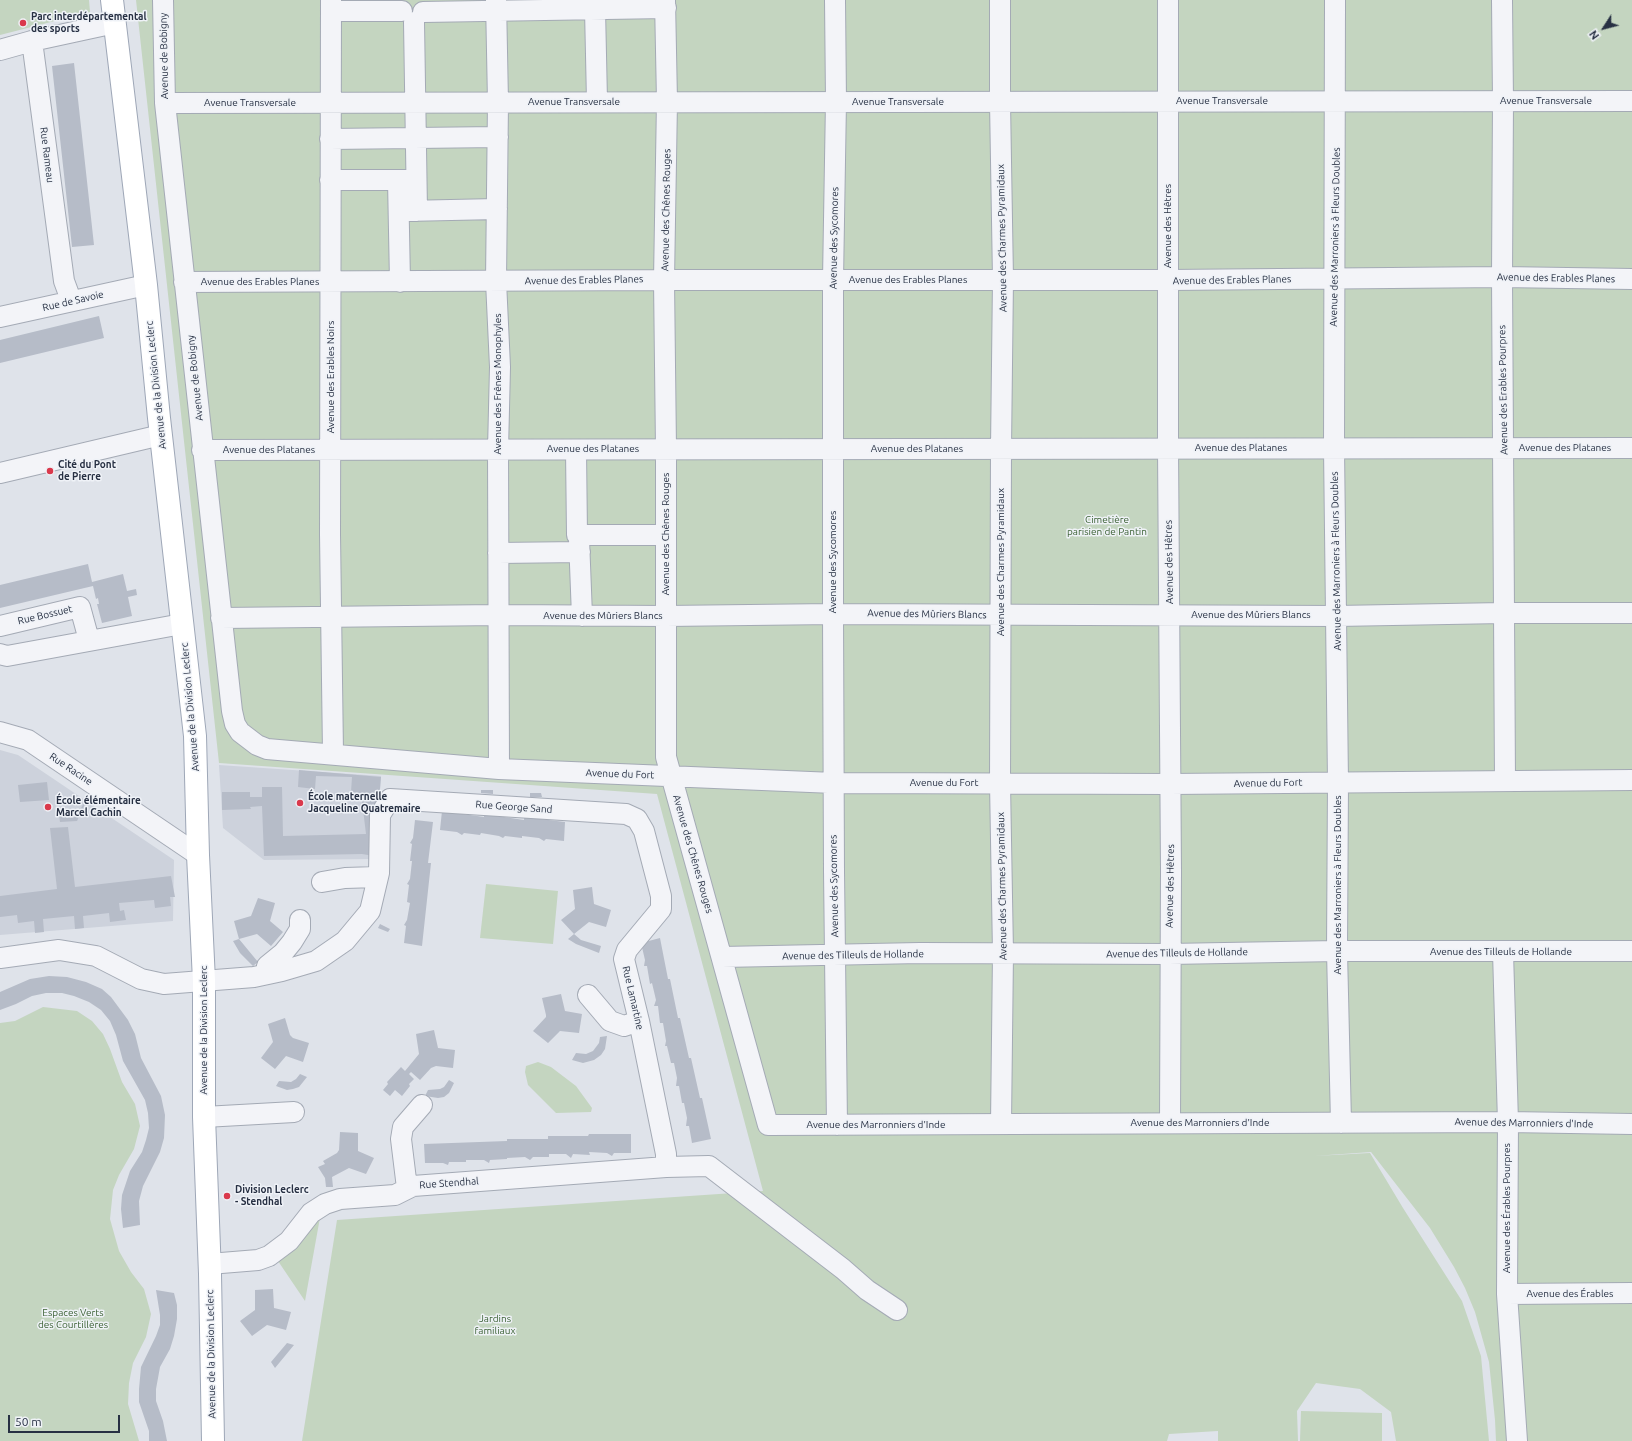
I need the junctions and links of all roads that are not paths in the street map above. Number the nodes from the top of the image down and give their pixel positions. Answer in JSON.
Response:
{"nodes":[{"id":1,"x":112,"y":0,"type":"edge"},
{"id":2,"x":163,"y":0,"type":"edge"},
{"id":3,"x":835,"y":0,"type":"edge"},
{"id":4,"x":1000,"y":0,"type":"edge"},
{"id":5,"x":1168,"y":0,"type":"edge"},
{"id":6,"x":1335,"y":0,"type":"edge"},
{"id":7,"x":1502,"y":0,"type":"edge"},
{"id":8,"x":666,"y":4,"type":"edge"},
{"id":9,"x":496,"y":5,"type":"edge"},
{"id":10,"x":331,"y":6,"type":"edge"},
{"id":11,"x":586,"y":6,"type":"edge"},
{"id":12,"x":414,"y":9,"type":"edge"},
{"id":13,"x":115,"y":23,"type":"junction"},
{"id":14,"x":32,"y":41,"type":"junction"},
{"id":15,"x":0,"y":50,"type":"edge"},
{"id":16,"x":597,"y":101,"type":"junction"},
{"id":17,"x":667,"y":101,"type":"junction"},
{"id":18,"x":836,"y":101,"type":"junction"},
{"id":19,"x":1167,"y":101,"type":"junction"},
{"id":20,"x":1336,"y":101,"type":"junction"},
{"id":21,"x":1503,"y":101,"type":"junction"},
{"id":22,"x":1632,"y":101,"type":"edge"},
{"id":23,"x":415,"y":102,"type":"junction"},
{"id":24,"x":498,"y":102,"type":"junction"},
{"id":25,"x":1000,"y":102,"type":"junction"},
{"id":26,"x":165,"y":103,"type":"junction"},
{"id":27,"x":330,"y":103,"type":"junction"},
{"id":28,"x":416,"y":138,"type":"junction"},
{"id":29,"x":498,"y":138,"type":"junction"},
{"id":30,"x":330,"y":139,"type":"junction"},
{"id":31,"x":330,"y":180,"type":"junction"},
{"id":32,"x":407,"y":180,"type":"junction"},
{"id":33,"x":497,"y":209,"type":"junction"},
{"id":34,"x":408,"y":211,"type":"junction"},
{"id":35,"x":62,"y":269,"type":"junction"},
{"id":36,"x":1502,"y":277,"type":"junction"},
{"id":37,"x":1334,"y":278,"type":"junction"},
{"id":38,"x":1003,"y":279,"type":"junction"},
{"id":39,"x":1632,"y":279,"type":"edge"},
{"id":40,"x":664,"y":280,"type":"junction"},
{"id":41,"x":833,"y":280,"type":"junction"},
{"id":42,"x":1169,"y":280,"type":"junction"},
{"id":43,"x":496,"y":281,"type":"junction"},
{"id":44,"x":184,"y":282,"type":"junction"},
{"id":45,"x":331,"y":282,"type":"junction"},
{"id":46,"x":400,"y":282,"type":"junction"},
{"id":47,"x":146,"y":285,"type":"junction"},
{"id":48,"x":71,"y":300,"type":"junction"},
{"id":49,"x":48,"y":306,"type":"junction"},
{"id":50,"x":0,"y":317,"type":"edge"},
{"id":51,"x":161,"y":435,"type":"junction"},
{"id":52,"x":1168,"y":448,"type":"junction"},
{"id":53,"x":1334,"y":448,"type":"junction"},
{"id":54,"x":1504,"y":448,"type":"junction"},
{"id":55,"x":1632,"y":448,"type":"edge"},
{"id":56,"x":666,"y":449,"type":"junction"},
{"id":57,"x":834,"y":449,"type":"junction"},
{"id":58,"x":1001,"y":449,"type":"junction"},
{"id":59,"x":202,"y":450,"type":"junction"},
{"id":60,"x":331,"y":450,"type":"junction"},
{"id":61,"x":498,"y":450,"type":"junction"},
{"id":62,"x":576,"y":450,"type":"junction"},
{"id":63,"x":0,"y":474,"type":"edge"},
{"id":64,"x":666,"y":534,"type":"junction"},
{"id":65,"x":579,"y":543,"type":"junction"},
{"id":66,"x":498,"y":553,"type":"junction"},
{"id":67,"x":1504,"y":613,"type":"junction"},
{"id":68,"x":1632,"y":613,"type":"edge"},
{"id":69,"x":833,"y":614,"type":"junction"},
{"id":70,"x":499,"y":615,"type":"junction"},
{"id":71,"x":1002,"y":615,"type":"junction"},
{"id":72,"x":1170,"y":615,"type":"junction"},
{"id":73,"x":582,"y":616,"type":"junction"},
{"id":74,"x":666,"y":616,"type":"junction"},
{"id":75,"x":1336,"y":616,"type":"junction"},
{"id":76,"x":221,"y":618,"type":"junction"},
{"id":77,"x":331,"y":618,"type":"junction"},
{"id":78,"x":182,"y":624,"type":"junction"},
{"id":79,"x":0,"y":626,"type":"edge"},
{"id":80,"x":89,"y":640,"type":"junction"},
{"id":81,"x":0,"y":654,"type":"edge"},
{"id":82,"x":0,"y":732,"type":"edge"},
{"id":83,"x":257,"y":745,"type":"joint"},
{"id":84,"x":333,"y":753,"type":"junction"},
{"id":85,"x":499,"y":769,"type":"junction"},
{"id":86,"x":671,"y":776,"type":"junction"},
{"id":87,"x":1632,"y":780,"type":"edge"},
{"id":88,"x":1505,"y":781,"type":"junction"},
{"id":89,"x":1338,"y":782,"type":"junction"},
{"id":90,"x":834,"y":783,"type":"junction"},
{"id":91,"x":1000,"y":783,"type":"junction"},
{"id":92,"x":1170,"y":784,"type":"junction"},
{"id":93,"x":637,"y":819,"type":"joint"},
{"id":94,"x":198,"y":855,"type":"junction"},
{"id":95,"x":377,"y":877,"type":"junction"},
{"id":96,"x":322,"y":882,"type":"dead end"},
{"id":97,"x":300,"y":920,"type":"dead end"},
{"id":98,"x":1337,"y":951,"type":"junction"},
{"id":99,"x":1632,"y":951,"type":"edge"},
{"id":100,"x":1503,"y":952,"type":"junction"},
{"id":101,"x":1003,"y":954,"type":"junction"},
{"id":102,"x":1170,"y":954,"type":"junction"},
{"id":103,"x":835,"y":955,"type":"junction"},
{"id":104,"x":722,"y":957,"type":"junction"},
{"id":105,"x":0,"y":958,"type":"edge"},
{"id":106,"x":266,"y":974,"type":"junction"},
{"id":107,"x":204,"y":981,"type":"junction"},
{"id":108,"x":588,"y":995,"type":"dead end"},
{"id":109,"x":639,"y":1021,"type":"junction"},
{"id":110,"x":422,"y":1105,"type":"dead end"},
{"id":111,"x":294,"y":1112,"type":"dead end"},
{"id":112,"x":204,"y":1117,"type":"junction"},
{"id":113,"x":1341,"y":1122,"type":"junction"},
{"id":114,"x":1508,"y":1122,"type":"junction"},
{"id":115,"x":1170,"y":1123,"type":"junction"},
{"id":116,"x":1001,"y":1124,"type":"junction"},
{"id":117,"x":1632,"y":1124,"type":"edge"},
{"id":118,"x":768,"y":1125,"type":"joint"},
{"id":119,"x":837,"y":1125,"type":"junction"},
{"id":120,"x":666,"y":1168,"type":"junction"},
{"id":121,"x":407,"y":1188,"type":"junction"},
{"id":122,"x":209,"y":1264,"type":"junction"},
{"id":123,"x":1632,"y":1293,"type":"edge"},
{"id":124,"x":1507,"y":1294,"type":"junction"},
{"id":125,"x":897,"y":1310,"type":"dead end"},
{"id":126,"x":213,"y":1441,"type":"edge"},
{"id":127,"x":1517,"y":1441,"type":"edge"}],
"edges":[{"from":1,"to":13,"type":"main road","name":"Avenue de la Division Leclerc"},
{"from":2,"to":26,"type":"street","name":"Avenue de Bobigny"},
{"from":3,"to":18,"type":"street","name":"Avenue des Sycomores"},
{"from":4,"to":25,"type":"street","name":"Avenue des Charmes Pyramidaux"},
{"from":5,"to":19,"type":"street","name":"Avenue des Hêtres"},
{"from":6,"to":20,"type":"street","name":"Avenue des Marroniers à Fleurs Doubles"},
{"from":7,"to":21,"type":"street","name":"Avenue des Erables Pourpres"},
{"from":8,"to":11,"type":"street"},
{"from":8,"to":17,"type":"street","name":"Avenue des Chênes Rouges"},
{"from":9,"to":11,"type":"street"},
{"from":9,"to":12,"type":"street"},
{"from":9,"to":24,"type":"street","name":"Avenue des Frênes Monophyles"},
{"from":10,"to":12,"type":"street"},
{"from":10,"to":27,"type":"street","name":"Avenue des Erables Noirs"},
{"from":11,"to":16,"type":"street"},
{"from":12,"to":23,"type":"street"},
{"from":13,"to":14,"type":"street"},
{"from":13,"to":47,"type":"main road","name":"Avenue de la Division Leclerc"},
{"from":14,"to":15,"type":"street"},
{"from":14,"to":35,"type":"street","name":"Rue Rameau"},
{"from":16,"to":17,"type":"street","name":"Avenue Transversale"},
{"from":16,"to":24,"type":"street","name":"Avenue Transversale"},
{"from":17,"to":18,"type":"street","name":"Avenue Transversale"},
{"from":17,"to":40,"type":"street","name":"Avenue des Chênes Rouges"},
{"from":18,"to":25,"type":"street","name":"Avenue Transversale"},
{"from":18,"to":41,"type":"street","name":"Avenue des Sycomores"},
{"from":19,"to":20,"type":"street","name":"Avenue Transversale"},
{"from":19,"to":25,"type":"street","name":"Avenue Transversale"},
{"from":19,"to":42,"type":"street","name":"Avenue des Hêtres"},
{"from":20,"to":21,"type":"street","name":"Avenue Transversale"},
{"from":20,"to":37,"type":"street","name":"Avenue des Marroniers à Fleurs Doubles"},
{"from":21,"to":22,"type":"street","name":"Avenue Transversale"},
{"from":21,"to":36,"type":"street","name":"Avenue des Erables Pourpres"},
{"from":23,"to":24,"type":"street","name":"Avenue Transversale"},
{"from":23,"to":27,"type":"street","name":"Avenue Transversale"},
{"from":23,"to":28,"type":"street"},
{"from":24,"to":29,"type":"street","name":"Avenue des Frênes Monophyles"},
{"from":25,"to":38,"type":"street","name":"Avenue des Charmes Pyramidaux"},
{"from":26,"to":27,"type":"street","name":"Avenue Transversale"},
{"from":26,"to":44,"type":"street","name":"Avenue de Bobigny"},
{"from":27,"to":30,"type":"street","name":"Avenue des Erables Noirs"},
{"from":28,"to":29,"type":"street"},
{"from":28,"to":30,"type":"street"},
{"from":28,"to":32,"type":"street"},
{"from":29,"to":33,"type":"street","name":"Avenue des Frênes Monophyles"},
{"from":30,"to":31,"type":"street","name":"Avenue des Erables Noirs"},
{"from":31,"to":32,"type":"street"},
{"from":31,"to":45,"type":"street","name":"Avenue des Erables Noirs"},
{"from":32,"to":34,"type":"street"},
{"from":33,"to":34,"type":"street"},
{"from":33,"to":43,"type":"street","name":"Avenue des Frênes Monophyles"},
{"from":34,"to":46,"type":"street"},
{"from":35,"to":48,"type":"street","name":"Rue Rameau"},
{"from":35,"to":49,"type":"street","name":"Rue Rameau"},
{"from":36,"to":37,"type":"street","name":"Avenue des Erables Planes"},
{"from":36,"to":39,"type":"street","name":"Avenue des Erables Planes"},
{"from":36,"to":54,"type":"street","name":"Avenue des Erables Pourpres"},
{"from":37,"to":42,"type":"street","name":"Avenue des Erables Planes"},
{"from":37,"to":53,"type":"street","name":"Avenue des Marroniers à Fleurs Doubles"},
{"from":38,"to":41,"type":"street","name":"Avenue des Erables Planes"},
{"from":38,"to":42,"type":"street","name":"Avenue des Erables Planes"},
{"from":38,"to":58,"type":"street","name":"Avenue des Charmes Pyramidaux"},
{"from":40,"to":41,"type":"street","name":"Avenue des Erables Planes"},
{"from":40,"to":43,"type":"street","name":"Avenue des Erables Planes"},
{"from":40,"to":56,"type":"street","name":"Avenue des Chênes Rouges"},
{"from":41,"to":57,"type":"street","name":"Avenue des Sycomores"},
{"from":42,"to":52,"type":"street","name":"Avenue des Hêtres"},
{"from":43,"to":46,"type":"street","name":"Avenue des Erables Planes"},
{"from":43,"to":61,"type":"street","name":"Avenue des Frênes Monophyles"},
{"from":44,"to":45,"type":"street","name":"Avenue des Erables Planes"},
{"from":44,"to":59,"type":"street","name":"Avenue de Bobigny"},
{"from":45,"to":46,"type":"street","name":"Avenue des Erables Planes"},
{"from":45,"to":60,"type":"street","name":"Avenue des Erables Noirs"},
{"from":47,"to":48,"type":"street","name":"Rue de Savoie"},
{"from":47,"to":51,"type":"main road","name":"Avenue de la Division Leclerc"},
{"from":48,"to":49,"type":"street","name":"Rue de Savoie"},
{"from":49,"to":50,"type":"street","name":"Rue de Savoie"},
{"from":51,"to":63,"type":"street"},
{"from":51,"to":78,"type":"main road","name":"Avenue de la Division Leclerc"},
{"from":52,"to":53,"type":"street","name":"Avenue des Platanes"},
{"from":52,"to":58,"type":"street","name":"Avenue des Platanes"},
{"from":52,"to":72,"type":"street","name":"Avenue des Hêtres"},
{"from":53,"to":54,"type":"street","name":"Avenue des Platanes"},
{"from":53,"to":75,"type":"street","name":"Avenue des Marroniers à Fleurs Doubles"},
{"from":54,"to":55,"type":"street","name":"Avenue des Platanes"},
{"from":54,"to":67,"type":"street","name":"Avenue des Erables Pourpres"},
{"from":56,"to":57,"type":"street","name":"Avenue des Platanes"},
{"from":56,"to":62,"type":"street","name":"Avenue des Platanes"},
{"from":56,"to":64,"type":"street","name":"Avenue des Chênes Rouges"},
{"from":57,"to":58,"type":"street","name":"Avenue des Platanes"},
{"from":57,"to":69,"type":"street","name":"Avenue des Sycomores"},
{"from":58,"to":71,"type":"street","name":"Avenue des Charmes Pyramidaux"},
{"from":59,"to":60,"type":"street","name":"Avenue des Platanes"},
{"from":59,"to":76,"type":"street","name":"Avenue de Bobigny"},
{"from":60,"to":61,"type":"street","name":"Avenue des Platanes"},
{"from":60,"to":77,"type":"street","name":"Avenue des Erables Noirs"},
{"from":61,"to":62,"type":"street","name":"Avenue des Platanes"},
{"from":61,"to":66,"type":"street","name":"Avenue des Frênes Monophyles"},
{"from":62,"to":65,"type":"street"},
{"from":64,"to":65,"type":"street"},
{"from":64,"to":74,"type":"street","name":"Avenue des Chênes Rouges"},
{"from":65,"to":66,"type":"street"},
{"from":65,"to":73,"type":"street"},
{"from":66,"to":70,"type":"street","name":"Avenue des Frênes Monophyles"},
{"from":67,"to":68,"type":"street","name":"Avenue des Mûriers Blancs"},
{"from":67,"to":75,"type":"street","name":"Avenue des Mûriers Blancs"},
{"from":67,"to":88,"type":"street","name":"Avenue des Erables Pourpres"},
{"from":69,"to":71,"type":"street","name":"Avenue des Mûriers Blancs"},
{"from":69,"to":74,"type":"street","name":"Avenue des Mûriers Blancs"},
{"from":69,"to":90,"type":"street","name":"Avenue des Sycomores"},
{"from":70,"to":73,"type":"street","name":"Avenue des Mûriers Blancs"},
{"from":70,"to":77,"type":"street","name":"Avenue des Mûriers Blancs"},
{"from":70,"to":85,"type":"street","name":"Avenue des Frênes Monophyles"},
{"from":71,"to":72,"type":"street","name":"Avenue des Mûriers Blancs"},
{"from":71,"to":91,"type":"street","name":"Avenue des Charmes Pyramidaux"},
{"from":72,"to":75,"type":"street","name":"Avenue des Mûriers Blancs"},
{"from":72,"to":92,"type":"street","name":"Avenue des Hêtres"},
{"from":73,"to":74,"type":"street","name":"Avenue des Mûriers Blancs"},
{"from":74,"to":86,"type":"street","name":"Avenue des Chênes Rouges"},
{"from":75,"to":89,"type":"street","name":"Avenue des Marroniers à Fleurs Doubles"},
{"from":76,"to":77,"type":"street","name":"Avenue des Mûriers Blancs"},
{"from":76,"to":83,"type":"street","name":"Avenue de Bobigny"},
{"from":77,"to":84,"type":"street","name":"Avenue des Erables Noirs"},
{"from":78,"to":80,"type":"street"},
{"from":78,"to":94,"type":"main road","name":"Avenue de la Division Leclerc"},
{"from":79,"to":80,"type":"street","name":"Rue Bossuet"},
{"from":80,"to":81,"type":"street"},
{"from":82,"to":94,"type":"street","name":"Rue Racine"},
{"from":83,"to":84,"type":"street","name":"Avenue du Fort"},
{"from":84,"to":85,"type":"street","name":"Avenue du Fort"},
{"from":85,"to":86,"type":"street","name":"Avenue du Fort"},
{"from":86,"to":90,"type":"street","name":"Avenue du Fort"},
{"from":86,"to":104,"type":"street","name":"Avenue des Chênes Rouges"},
{"from":87,"to":88,"type":"street","name":"Avenue du Fort"},
{"from":88,"to":89,"type":"street","name":"Avenue du Fort"},
{"from":89,"to":92,"type":"street","name":"Avenue du Fort"},
{"from":89,"to":98,"type":"street","name":"Avenue des Marroniers à Fleurs Doubles"},
{"from":90,"to":91,"type":"street","name":"Avenue du Fort"},
{"from":90,"to":103,"type":"street","name":"Avenue des Sycomores"},
{"from":91,"to":92,"type":"street","name":"Avenue du Fort"},
{"from":91,"to":101,"type":"street","name":"Avenue des Charmes Pyramidaux"},
{"from":92,"to":102,"type":"street","name":"Avenue des Hêtres"},
{"from":93,"to":95,"type":"street","name":"Rue George Sand"},
{"from":93,"to":109,"type":"street","name":"Rue Lamartine"},
{"from":94,"to":107,"type":"main road","name":"Avenue de la Division Leclerc"},
{"from":95,"to":96,"type":"street"},
{"from":95,"to":106,"type":"street"},
{"from":97,"to":106,"type":"street"},
{"from":98,"to":100,"type":"street","name":"Avenue des Tilleuls de Hollande"},
{"from":98,"to":102,"type":"street","name":"Avenue des Tilleuls de Hollande"},
{"from":98,"to":113,"type":"street","name":"Avenue des Marroniers à Fleurs Doubles"},
{"from":99,"to":100,"type":"street","name":"Avenue des Tilleuls de Hollande"},
{"from":100,"to":114,"type":"street","name":"Avenue des Érables Pourpres"},
{"from":101,"to":102,"type":"street","name":"Avenue des Tilleuls de Hollande"},
{"from":101,"to":103,"type":"street","name":"Avenue des Tilleuls de Hollande"},
{"from":101,"to":116,"type":"street","name":"Avenue des Charmes Pyramidaux"},
{"from":102,"to":115,"type":"street","name":"Avenue des Hêtres"},
{"from":103,"to":104,"type":"street","name":"Avenue des Tilleuls de Hollande"},
{"from":103,"to":119,"type":"street","name":"Avenue des Sycomores"},
{"from":104,"to":118,"type":"street","name":"Avenue des Chênes Rouges"},
{"from":105,"to":107,"type":"street"},
{"from":106,"to":107,"type":"street"},
{"from":107,"to":112,"type":"main road","name":"Avenue de la Division Leclerc"},
{"from":108,"to":109,"type":"street"},
{"from":109,"to":120,"type":"street","name":"Rue Lamartine"},
{"from":110,"to":121,"type":"street"},
{"from":111,"to":112,"type":"street"},
{"from":112,"to":122,"type":"main road","name":"Avenue de la Division Leclerc"},
{"from":113,"to":114,"type":"street","name":"Avenue des Marronniers d'Inde"},
{"from":113,"to":115,"type":"street","name":"Avenue des Marronniers d'Inde"},
{"from":114,"to":117,"type":"street","name":"Avenue des Marronniers d'Inde"},
{"from":114,"to":124,"type":"street","name":"Avenue des Érables Pourpres"},
{"from":115,"to":116,"type":"street","name":"Avenue des Marronniers d'Inde"},
{"from":116,"to":119,"type":"street","name":"Avenue des Marronniers d'Inde"},
{"from":118,"to":119,"type":"street","name":"Avenue des Marronniers d'Inde"},
{"from":120,"to":121,"type":"street","name":"Rue Stendhal"},
{"from":120,"to":125,"type":"street","name":"Rue Stendhal"},
{"from":121,"to":122,"type":"street","name":"Rue Stendhal"},
{"from":122,"to":126,"type":"main road","name":"Avenue de la Division Leclerc"},
{"from":123,"to":124,"type":"street","name":"Avenue des Érables"},
{"from":124,"to":127,"type":"street","name":"Avenue des Érables Pourpres"}]}
